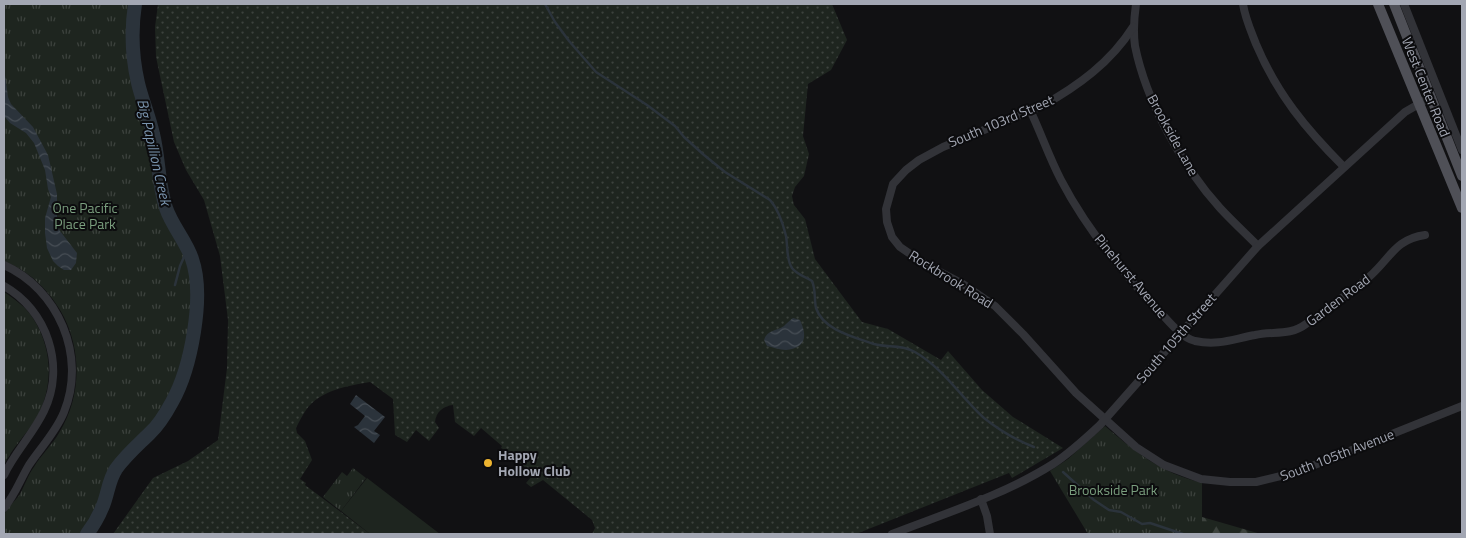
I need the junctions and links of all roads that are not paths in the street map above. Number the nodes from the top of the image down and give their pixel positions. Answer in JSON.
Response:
{"nodes":[{"id":1,"x":1136,"y":4,"type":"edge"},
{"id":2,"x":1243,"y":4,"type":"edge"},
{"id":3,"x":1378,"y":4,"type":"edge"},
{"id":4,"x":1394,"y":4,"type":"edge"},
{"id":5,"x":1404,"y":4,"type":"edge"},
{"id":6,"x":1134,"y":27,"type":"junction"},
{"id":7,"x":1431,"y":96,"type":"junction"},
{"id":8,"x":1418,"y":104,"type":"junction"},
{"id":9,"x":1030,"y":110,"type":"junction"},
{"id":10,"x":1462,"y":150,"type":"edge"},
{"id":11,"x":933,"y":152,"type":"joint"},
{"id":12,"x":1344,"y":167,"type":"junction"},
{"id":13,"x":1462,"y":176,"type":"edge"},
{"id":14,"x":1462,"y":208,"type":"edge"},
{"id":15,"x":1425,"y":235,"type":"dead end"},
{"id":16,"x":1258,"y":246,"type":"junction"},
{"id":17,"x":4,"y":265,"type":"edge"},
{"id":18,"x":4,"y":286,"type":"edge"},
{"id":19,"x":1181,"y":332,"type":"junction"},
{"id":20,"x":1462,"y":406,"type":"edge"},
{"id":21,"x":1104,"y":420,"type":"junction"},
{"id":22,"x":4,"y":476,"type":"edge"},
{"id":23,"x":981,"y":499,"type":"junction"},
{"id":24,"x":4,"y":508,"type":"edge"},
{"id":25,"x":892,"y":534,"type":"edge"},
{"id":26,"x":990,"y":534,"type":"edge"}],
"edges":[{"from":1,"to":6,"type":"street","name":"Brookside Lane"},
{"from":2,"to":12,"type":"street"},
{"from":3,"to":8,"type":"main road","name":"West Center Road"},
{"from":4,"to":7,"type":"main road","name":"West Center Road"},
{"from":5,"to":10,"type":"street"},
{"from":6,"to":9,"type":"street","name":"South 103rd Street"},
{"from":6,"to":16,"type":"street","name":"Brookside Lane"},
{"from":7,"to":8,"type":"street","name":"South 105th Street"},
{"from":7,"to":13,"type":"main road","name":"West Center Road"},
{"from":8,"to":12,"type":"street","name":"South 105th Street"},
{"from":8,"to":14,"type":"main road","name":"West Center Road"},
{"from":9,"to":11,"type":"street","name":"South 103rd Street"},
{"from":9,"to":19,"type":"street","name":"Pinehurst Avenue"},
{"from":11,"to":21,"type":"street","name":"Rockbrook Road"},
{"from":12,"to":16,"type":"street","name":"South 105th Street"},
{"from":15,"to":19,"type":"street","name":"Garden Road"},
{"from":16,"to":19,"type":"street","name":"South 105th Street"},
{"from":17,"to":24,"type":"street"},
{"from":18,"to":22,"type":"street"},
{"from":19,"to":21,"type":"street","name":"South 105th Street"},
{"from":20,"to":21,"type":"street","name":"South 105th Avenue"},
{"from":21,"to":23,"type":"street","name":"South 105th Street"},
{"from":23,"to":25,"type":"street","name":"South 105th Street"},
{"from":23,"to":26,"type":"street"}]}
